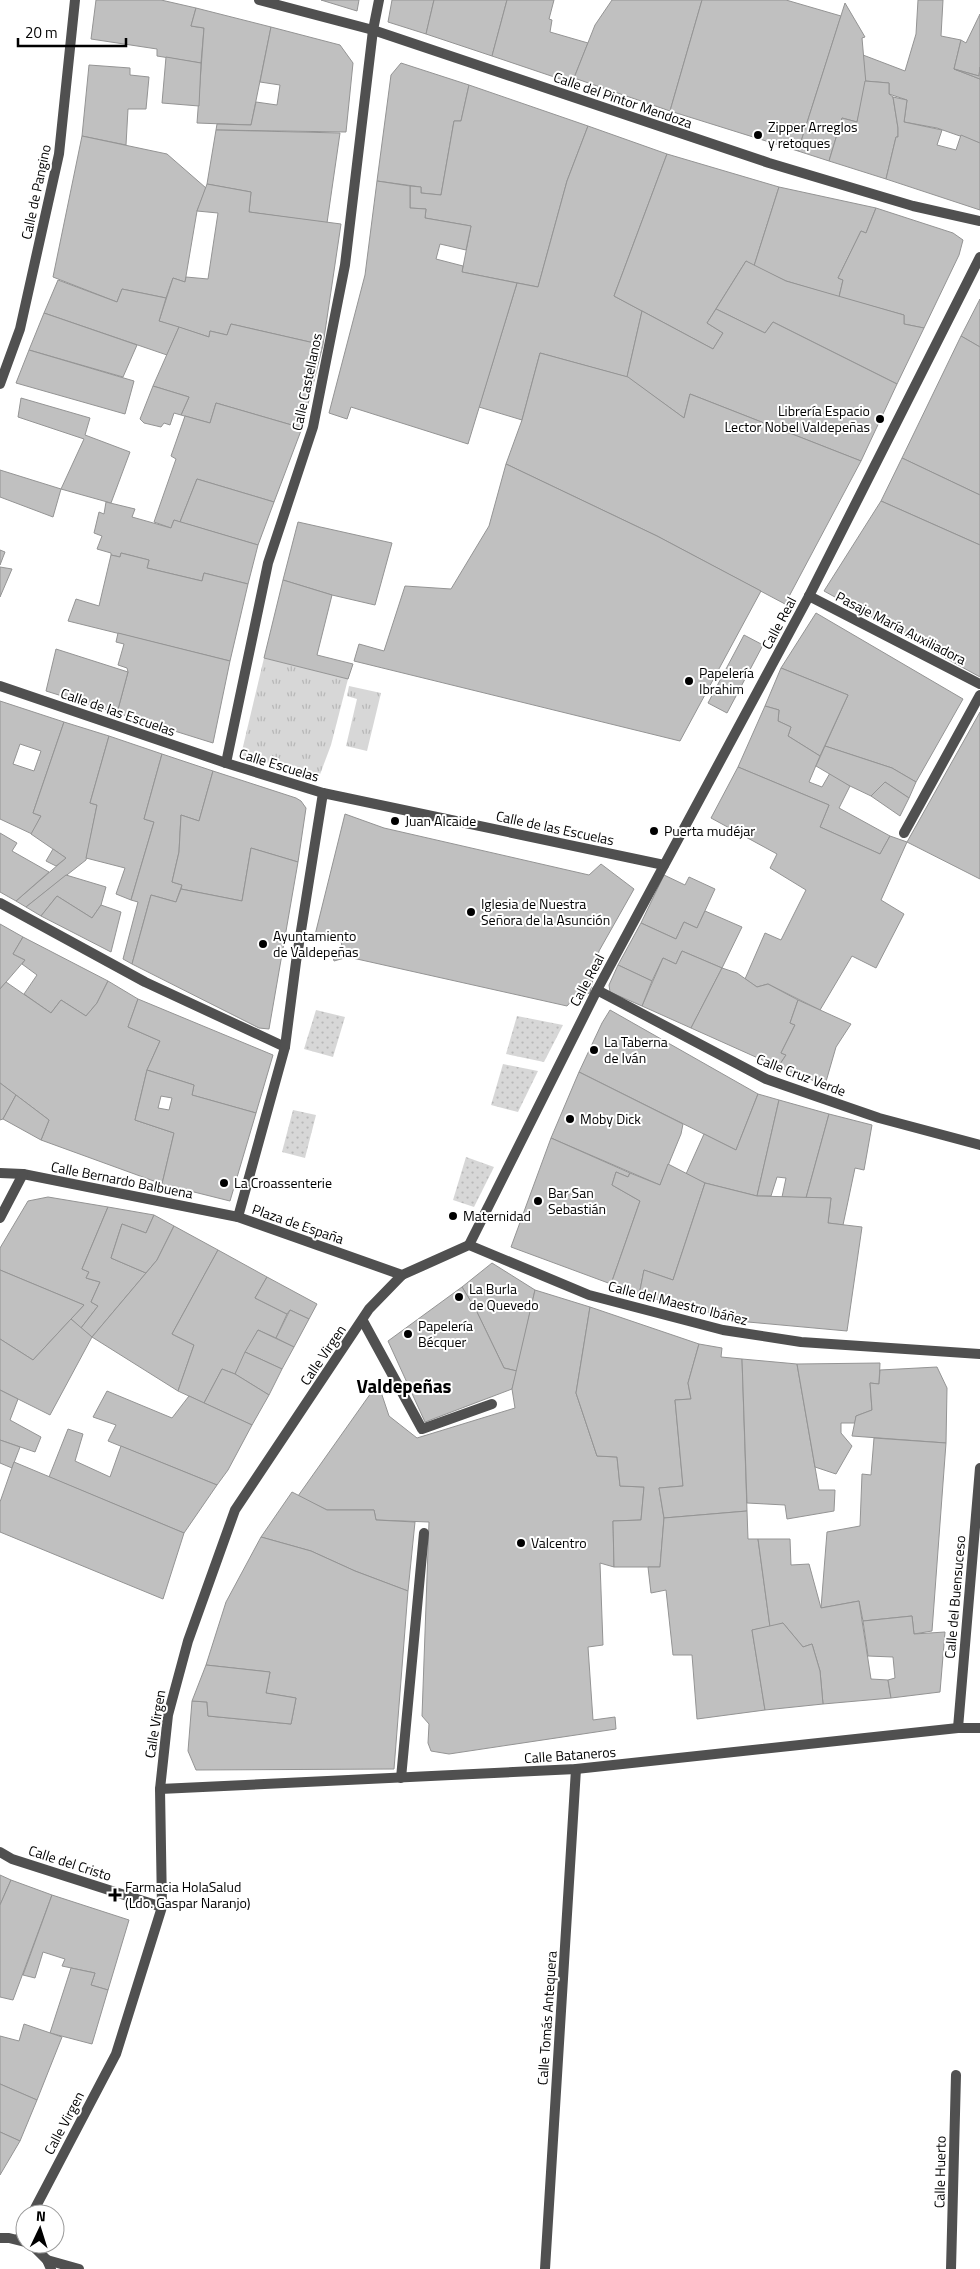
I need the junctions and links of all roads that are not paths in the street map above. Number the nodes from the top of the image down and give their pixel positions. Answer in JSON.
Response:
{"nodes":[{"id":1,"x":75,"y":0,"type":"edge"},
{"id":2,"x":259,"y":0,"type":"edge"},
{"id":3,"x":379,"y":0,"type":"edge"},
{"id":4,"x":373,"y":30,"type":"junction"},
{"id":5,"x":980,"y":221,"type":"edge"},
{"id":6,"x":980,"y":257,"type":"edge"},
{"id":7,"x":0,"y":384,"type":"edge"},
{"id":8,"x":809,"y":596,"type":"junction"},
{"id":9,"x":980,"y":684,"type":"edge"},
{"id":10,"x":0,"y":686,"type":"edge"},
{"id":11,"x":980,"y":695,"type":"edge"},
{"id":12,"x":226,"y":763,"type":"junction"},
{"id":13,"x":323,"y":792,"type":"junction"},
{"id":14,"x":904,"y":832,"type":"dead end"},
{"id":15,"x":664,"y":865,"type":"junction"},
{"id":16,"x":0,"y":903,"type":"edge"},
{"id":17,"x":597,"y":990,"type":"junction"},
{"id":18,"x":286,"y":1047,"type":"junction"},
{"id":19,"x":980,"y":1145,"type":"edge"},
{"id":20,"x":0,"y":1172,"type":"edge"},
{"id":21,"x":22,"y":1174,"type":"junction"},
{"id":22,"x":238,"y":1217,"type":"junction"},
{"id":23,"x":0,"y":1218,"type":"edge"},
{"id":24,"x":469,"y":1245,"type":"junction"},
{"id":25,"x":402,"y":1275,"type":"junction"},
{"id":26,"x":363,"y":1321,"type":"junction"},
{"id":27,"x":980,"y":1354,"type":"edge"},
{"id":28,"x":492,"y":1404,"type":"dead end"},
{"id":29,"x":980,"y":1468,"type":"edge"},
{"id":30,"x":424,"y":1533,"type":"dead end"},
{"id":31,"x":958,"y":1728,"type":"junction"},
{"id":32,"x":980,"y":1728,"type":"edge"},
{"id":33,"x":576,"y":1769,"type":"junction"},
{"id":34,"x":401,"y":1778,"type":"junction"},
{"id":35,"x":160,"y":1788,"type":"junction"},
{"id":36,"x":0,"y":1852,"type":"edge"},
{"id":37,"x":162,"y":1907,"type":"junction"},
{"id":38,"x":956,"y":2075,"type":"dead end"},
{"id":39,"x":37,"y":2204,"type":"edge"},
{"id":40,"x":0,"y":2238,"type":"edge"},
{"id":41,"x":15,"y":2239,"type":"edge"},
{"id":42,"x":40,"y":2254,"type":"edge"},
{"id":43,"x":49,"y":2264,"type":"edge"},
{"id":44,"x":79,"y":2269,"type":"edge"},
{"id":45,"x":544,"y":2269,"type":"edge"},
{"id":46,"x":951,"y":2269,"type":"edge"}],
"edges":[{"from":1,"to":7,"type":"street","name":"Calle de Pangino"},
{"from":2,"to":4,"type":"street","name":"Calle del Pintor Mendoza"},
{"from":3,"to":4,"type":"street","name":"Calle Castellanos"},
{"from":4,"to":5,"type":"street","name":"Calle del Pintor Mendoza"},
{"from":4,"to":12,"type":"street","name":"Calle Castellanos"},
{"from":6,"to":8,"type":"street","name":"Calle Real"},
{"from":8,"to":9,"type":"street","name":"Pasaje María Auxiliadora"},
{"from":8,"to":15,"type":"street","name":"Calle Real"},
{"from":10,"to":12,"type":"street","name":"Calle de las Escuelas"},
{"from":11,"to":14,"type":"street"},
{"from":12,"to":13,"type":"street","name":"Calle Escuelas"},
{"from":13,"to":15,"type":"street","name":"Calle de las Escuelas"},
{"from":13,"to":18,"type":"street","name":"Plaza de España"},
{"from":15,"to":17,"type":"street","name":"Calle Real"},
{"from":16,"to":18,"type":"street"},
{"from":17,"to":19,"type":"street","name":"Calle Cruz Verde"},
{"from":17,"to":24,"type":"street","name":"Calle Real"},
{"from":18,"to":22,"type":"street","name":"Plaza de España"},
{"from":20,"to":21,"type":"street","name":"Calle Bernardo Balbuena"},
{"from":21,"to":22,"type":"street","name":"Calle Bernardo Balbuena"},
{"from":21,"to":23,"type":"street"},
{"from":22,"to":25,"type":"street","name":"Plaza de España"},
{"from":24,"to":25,"type":"street"},
{"from":24,"to":27,"type":"street","name":"Calle del Maestro Ibáñez"},
{"from":25,"to":26,"type":"street","name":"Calle Virgen"},
{"from":26,"to":28,"type":"street"},
{"from":26,"to":35,"type":"street","name":"Calle Virgen"},
{"from":29,"to":31,"type":"street","name":"Calle del Buensuceso"},
{"from":30,"to":34,"type":"street"},
{"from":31,"to":32,"type":"street","name":"Calle Bataneros"},
{"from":31,"to":33,"type":"street","name":"Calle Bataneros"},
{"from":33,"to":34,"type":"street","name":"Calle Bataneros"},
{"from":33,"to":45,"type":"street","name":"Calle Tomás Antequera"},
{"from":34,"to":35,"type":"street","name":"Calle Bataneros"},
{"from":35,"to":37,"type":"street","name":"Calle Virgen"},
{"from":36,"to":37,"type":"street","name":"Calle del Cristo"},
{"from":37,"to":39,"type":"street","name":"Calle Virgen"},
{"from":38,"to":46,"type":"street","name":"Calle Huerto"},
{"from":40,"to":41,"type":"street"},
{"from":42,"to":43,"type":"street"},
{"from":43,"to":44,"type":"street"}]}
